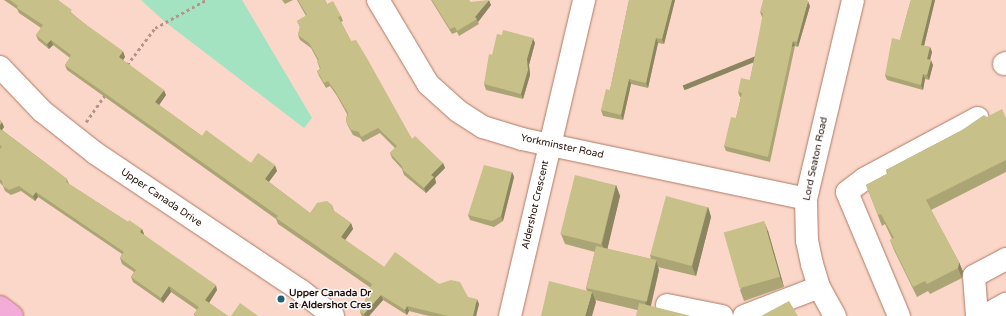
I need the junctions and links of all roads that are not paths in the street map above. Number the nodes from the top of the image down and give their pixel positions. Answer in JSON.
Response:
{"nodes":[{"id":1,"x":378,"y":0,"type":"edge"},
{"id":2,"x":584,"y":0,"type":"edge"},
{"id":3,"x":854,"y":0,"type":"edge"},
{"id":4,"x":0,"y":67,"type":"edge"},
{"id":5,"x":978,"y":118,"type":"edge"},
{"id":6,"x":550,"y":145,"type":"junction"},
{"id":7,"x":806,"y":199,"type":"junction"},
{"id":8,"x":1006,"y":259,"type":"edge"},
{"id":9,"x":819,"y":287,"type":"junction"},
{"id":10,"x":1006,"y":304,"type":"edge"},
{"id":11,"x":667,"y":305,"type":"dead end"},
{"id":12,"x":0,"y":307,"type":"edge"},
{"id":13,"x":12,"y":316,"type":"edge"},
{"id":14,"x":333,"y":316,"type":"edge"},
{"id":15,"x":510,"y":316,"type":"edge"},
{"id":16,"x":722,"y":316,"type":"edge"},
{"id":17,"x":744,"y":316,"type":"edge"},
{"id":18,"x":835,"y":316,"type":"edge"},
{"id":19,"x":899,"y":316,"type":"edge"},
{"id":20,"x":977,"y":316,"type":"edge"},
{"id":21,"x":984,"y":316,"type":"edge"}],
"edges":[{"from":1,"to":6,"type":"street","name":"Yorkminster Road"},
{"from":2,"to":6,"type":"street","name":"Aldershot Crescent"},
{"from":3,"to":7,"type":"street","name":"Lord Seaton Road"},
{"from":4,"to":14,"type":"street","name":"Upper Canada Drive"},
{"from":5,"to":19,"type":"street"},
{"from":6,"to":7,"type":"street","name":"Yorkminster Road"},
{"from":6,"to":15,"type":"street","name":"Aldershot Crescent"},
{"from":7,"to":9,"type":"street","name":"Lord Seaton Road"},
{"from":8,"to":20,"type":"street"},
{"from":9,"to":17,"type":"street"},
{"from":9,"to":18,"type":"street","name":"Lord Seaton Road"},
{"from":10,"to":21,"type":"street"},
{"from":11,"to":16,"type":"street"},
{"from":12,"to":13,"type":"highway"}]}
